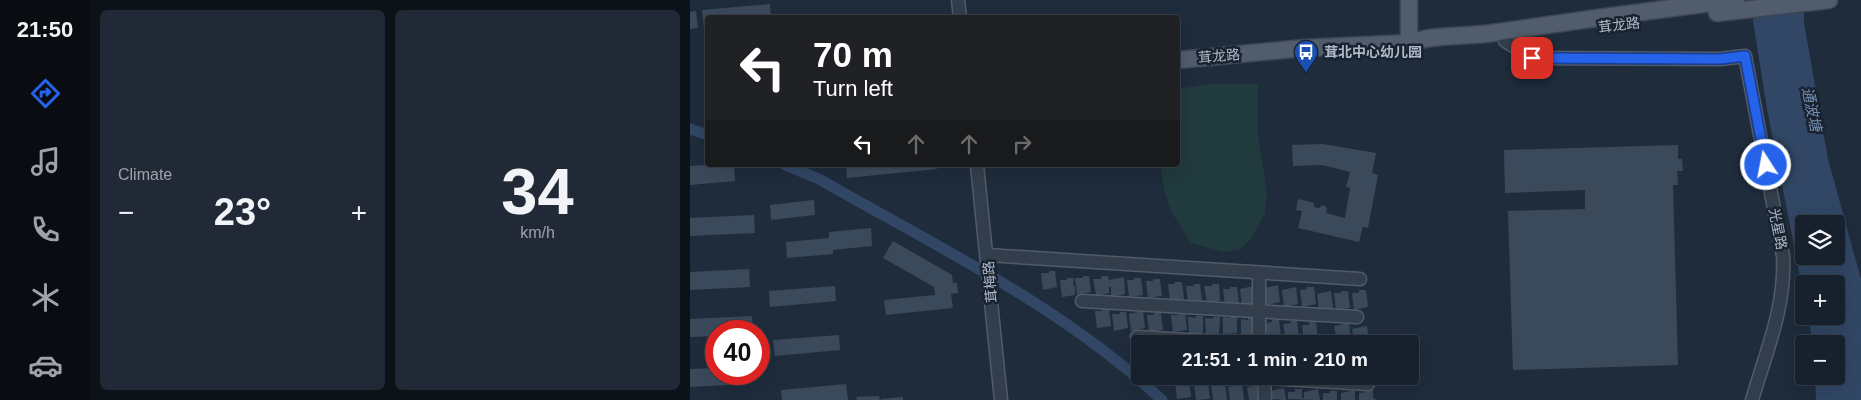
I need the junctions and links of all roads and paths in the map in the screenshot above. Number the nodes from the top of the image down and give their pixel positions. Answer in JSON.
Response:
{"nodes":[{"id":1,"x":958,"y":0,"type":"edge"},
{"id":2,"x":1409,"y":0,"type":"edge"},
{"id":3,"x":1736,"y":0,"type":"edge"},
{"id":4,"x":1829,"y":0,"type":"edge"},
{"id":5,"x":960,"y":15,"type":"edge"},
{"id":6,"x":1562,"y":27,"type":"junction"},
{"id":7,"x":1505,"y":41,"type":"junction"},
{"id":8,"x":1409,"y":43,"type":"junction"},
{"id":9,"x":1180,"y":60,"type":"edge"},
{"id":10,"x":977,"y":167,"type":"edge"},
{"id":11,"x":987,"y":254,"type":"junction"},
{"id":12,"x":1259,"y":273,"type":"junction"},
{"id":13,"x":1360,"y":279,"type":"dead end"},
{"id":14,"x":1082,"y":301,"type":"dead end"},
{"id":15,"x":1259,"y":311,"type":"junction"},
{"id":16,"x":1357,"y":316,"type":"dead end"},
{"id":17,"x":1259,"y":335,"type":"edge"},
{"id":18,"x":1264,"y":385,"type":"edge"},
{"id":19,"x":1001,"y":400,"type":"edge"},
{"id":20,"x":1265,"y":400,"type":"edge"},
{"id":21,"x":1752,"y":400,"type":"edge"}],
"edges":[{"from":1,"to":5,"type":"street"},
{"from":2,"to":8,"type":"main road"},
{"from":3,"to":6,"type":"main road","name":"茸龙路"},
{"from":4,"to":6,"type":"main road","name":"茸龙路"},
{"from":6,"to":7,"type":"main road","name":"茸龙路"},
{"from":6,"to":8,"type":"main road","name":"茸龙路"},
{"from":7,"to":8,"type":"main road","name":"茸龙路"},
{"from":7,"to":21,"type":"street","name":"光星路"},
{"from":8,"to":9,"type":"main road","name":"茸龙路"},
{"from":10,"to":11,"type":"street","name":"茸梅路"},
{"from":11,"to":12,"type":"street"},
{"from":11,"to":19,"type":"street","name":"茸梅路"},
{"from":12,"to":13,"type":"street"},
{"from":12,"to":15,"type":"street"},
{"from":14,"to":15,"type":"street"},
{"from":15,"to":16,"type":"street"},
{"from":15,"to":17,"type":"street"},
{"from":18,"to":20,"type":"street"}]}
